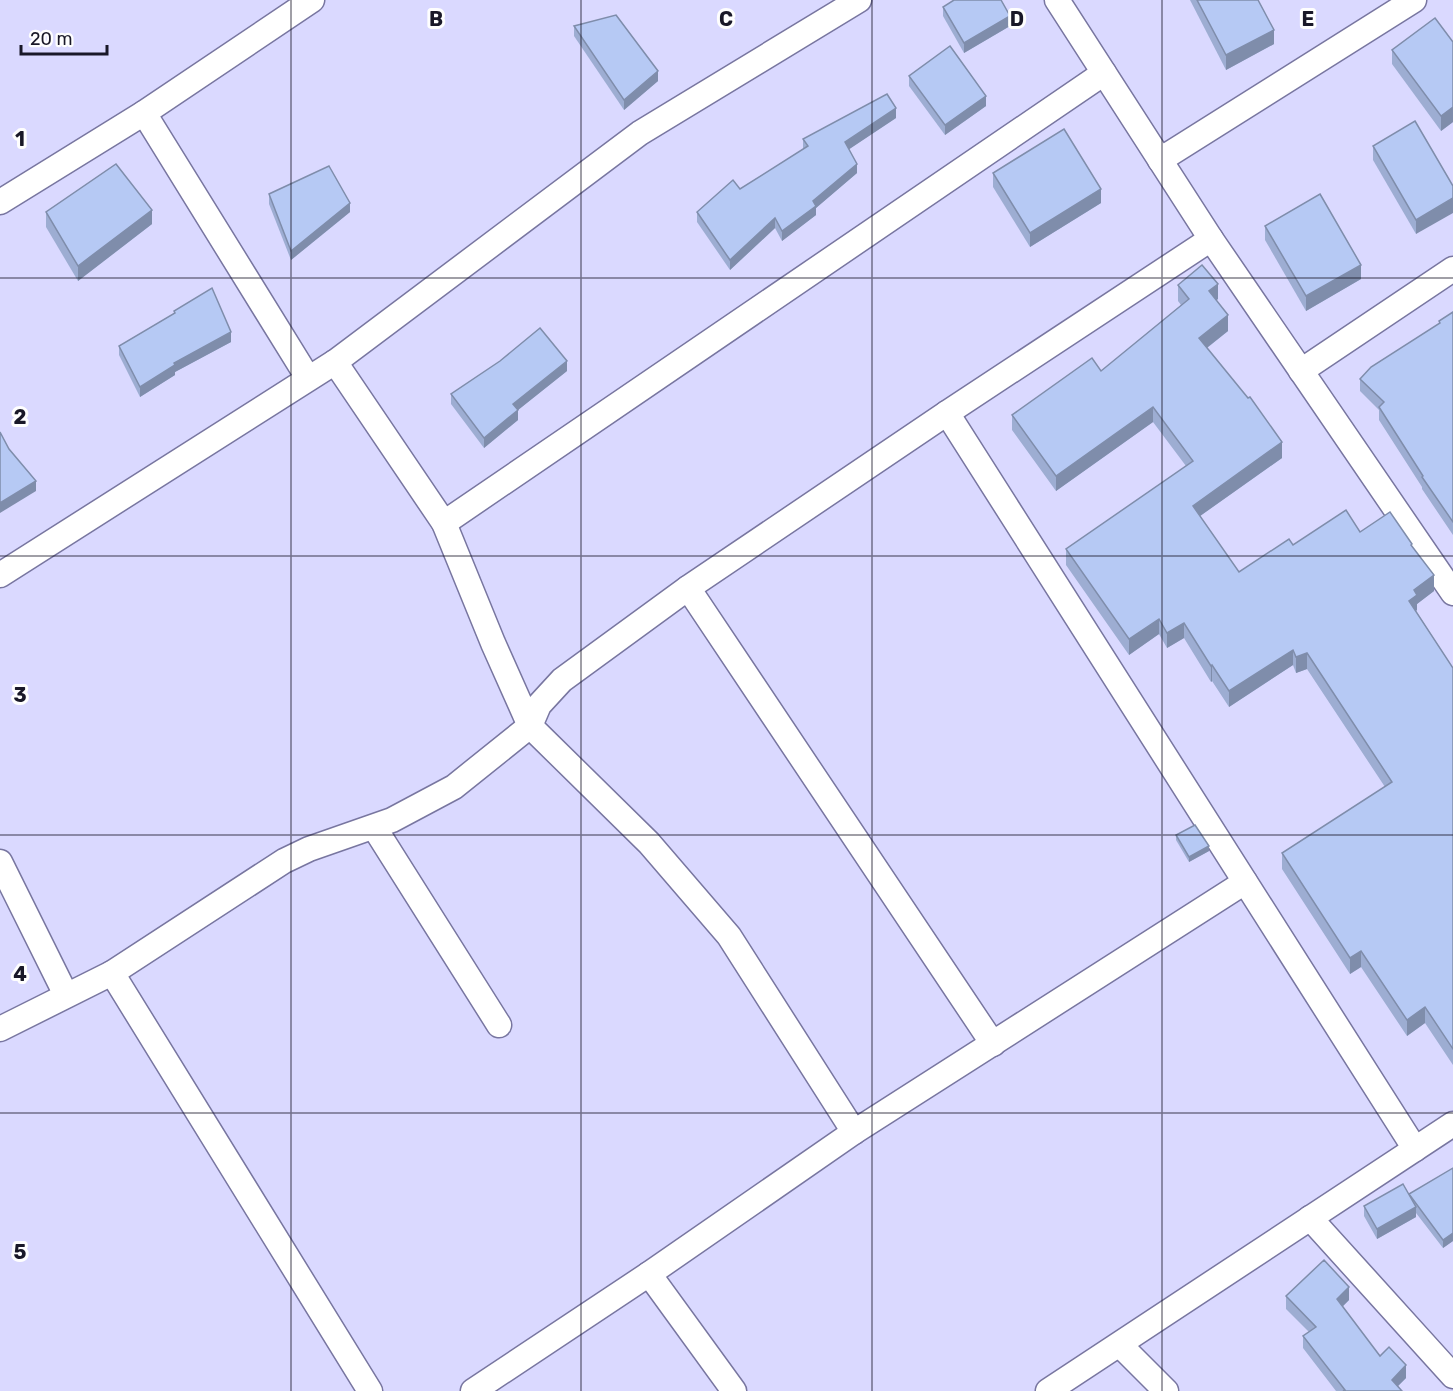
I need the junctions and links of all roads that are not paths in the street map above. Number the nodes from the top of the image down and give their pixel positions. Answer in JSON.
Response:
{"nodes":[{"id":1,"x":312,"y":0,"type":"edge"},
{"id":2,"x":859,"y":0,"type":"edge"},
{"id":3,"x":1057,"y":0,"type":"edge"},
{"id":4,"x":1414,"y":0,"type":"edge"},
{"id":5,"x":1104,"y":73,"type":"junction"},
{"id":6,"x":144,"y":113,"type":"junction"},
{"id":7,"x":1160,"y":160,"type":"junction"},
{"id":8,"x":0,"y":202,"type":"edge"},
{"id":9,"x":1211,"y":239,"type":"junction"},
{"id":10,"x":1453,"y":269,"type":"edge"},
{"id":11,"x":335,"y":362,"type":"junction"},
{"id":12,"x":1301,"y":371,"type":"junction"},
{"id":13,"x":308,"y":378,"type":"junction"},
{"id":14,"x":947,"y":413,"type":"junction"},
{"id":15,"x":444,"y":524,"type":"junction"},
{"id":16,"x":0,"y":575,"type":"edge"},
{"id":17,"x":688,"y":588,"type":"junction"},
{"id":18,"x":1453,"y":593,"type":"edge"},
{"id":19,"x":530,"y":726,"type":"junction"},
{"id":20,"x":374,"y":827,"type":"junction"},
{"id":21,"x":0,"y":862,"type":"edge"},
{"id":22,"x":1245,"y":882,"type":"junction"},
{"id":23,"x":112,"y":973,"type":"junction"},
{"id":24,"x":66,"y":995,"type":"junction"},
{"id":25,"x":499,"y":1025,"type":"dead end"},
{"id":26,"x":0,"y":1029,"type":"edge"},
{"id":27,"x":993,"y":1044,"type":"junction"},
{"id":28,"x":1453,"y":1124,"type":"edge"},
{"id":29,"x":854,"y":1132,"type":"junction"},
{"id":30,"x":1415,"y":1149,"type":"junction"},
{"id":31,"x":1310,"y":1218,"type":"junction"},
{"id":32,"x":649,"y":1274,"type":"junction"},
{"id":33,"x":1120,"y":1345,"type":"junction"},
{"id":34,"x":1453,"y":1376,"type":"edge"},
{"id":35,"x":370,"y":1391,"type":"edge"},
{"id":36,"x":473,"y":1391,"type":"edge"},
{"id":37,"x":734,"y":1391,"type":"edge"},
{"id":38,"x":1048,"y":1391,"type":"edge"},
{"id":39,"x":1166,"y":1391,"type":"edge"}],
"edges":[{"from":1,"to":6,"type":"street"},
{"from":2,"to":11,"type":"street"},
{"from":3,"to":5,"type":"street"},
{"from":4,"to":7,"type":"street"},
{"from":5,"to":7,"type":"street"},
{"from":5,"to":15,"type":"street"},
{"from":6,"to":8,"type":"street"},
{"from":6,"to":13,"type":"street"},
{"from":7,"to":9,"type":"street"},
{"from":9,"to":12,"type":"street"},
{"from":9,"to":14,"type":"street"},
{"from":10,"to":12,"type":"street"},
{"from":11,"to":13,"type":"street"},
{"from":11,"to":15,"type":"street"},
{"from":12,"to":18,"type":"street"},
{"from":13,"to":16,"type":"street"},
{"from":14,"to":17,"type":"street"},
{"from":14,"to":22,"type":"street"},
{"from":15,"to":19,"type":"street"},
{"from":17,"to":19,"type":"street"},
{"from":17,"to":27,"type":"street"},
{"from":19,"to":20,"type":"street"},
{"from":19,"to":29,"type":"street"},
{"from":20,"to":23,"type":"street"},
{"from":20,"to":25,"type":"street"},
{"from":21,"to":24,"type":"street"},
{"from":22,"to":27,"type":"street"},
{"from":22,"to":30,"type":"street"},
{"from":23,"to":24,"type":"street"},
{"from":23,"to":35,"type":"street"},
{"from":24,"to":26,"type":"street"},
{"from":27,"to":29,"type":"street"},
{"from":28,"to":30,"type":"street"},
{"from":29,"to":32,"type":"street"},
{"from":30,"to":31,"type":"street"},
{"from":31,"to":33,"type":"street"},
{"from":31,"to":34,"type":"street"},
{"from":32,"to":36,"type":"street"},
{"from":32,"to":37,"type":"street"},
{"from":33,"to":38,"type":"street"},
{"from":33,"to":39,"type":"street"}]}
